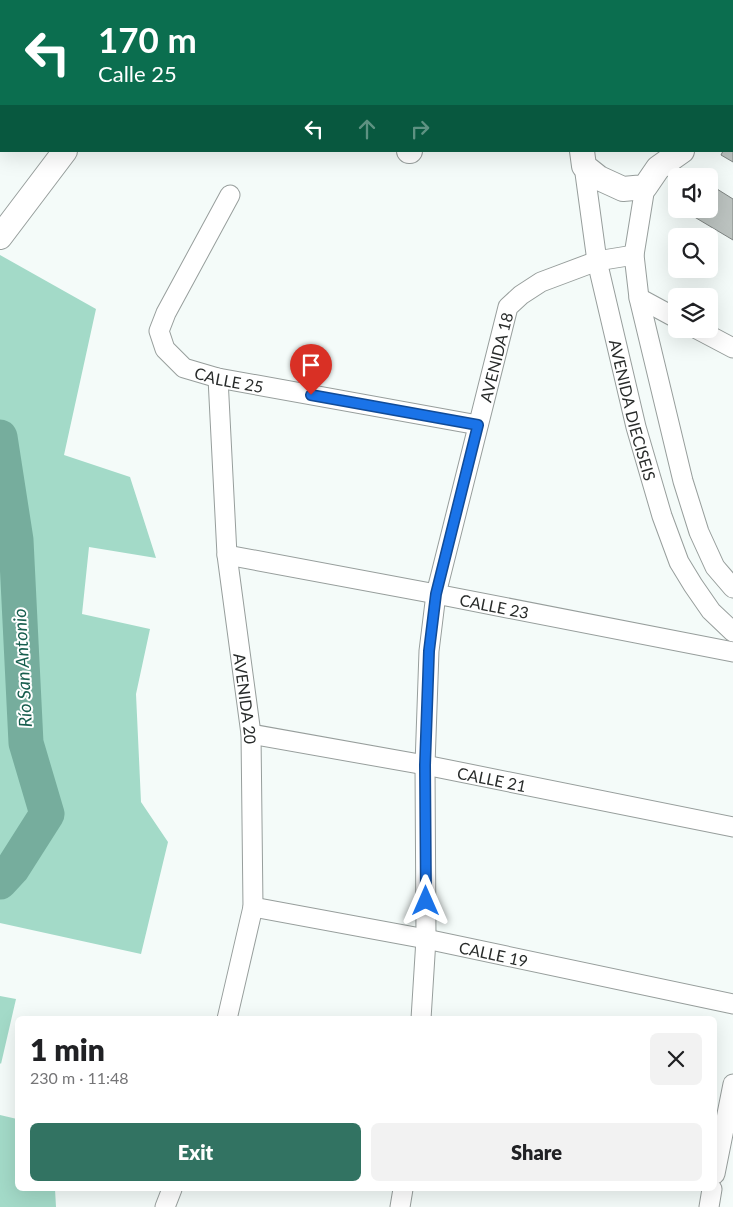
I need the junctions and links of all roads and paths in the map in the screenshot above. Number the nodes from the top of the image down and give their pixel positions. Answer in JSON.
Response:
{"nodes":[{"id":1,"x":64,"y":152,"type":"edge"},
{"id":2,"x":679,"y":152,"type":"edge"},
{"id":3,"x":583,"y":159,"type":"edge"},
{"id":4,"x":659,"y":160,"type":"edge"},
{"id":5,"x":645,"y":187,"type":"junction"},
{"id":6,"x":230,"y":196,"type":"dead end"},
{"id":7,"x":0,"y":237,"type":"edge"},
{"id":8,"x":634,"y":255,"type":"junction"},
{"id":9,"x":597,"y":261,"type":"junction"},
{"id":10,"x":639,"y":298,"type":"junction"},
{"id":11,"x":668,"y":314,"type":"edge"},
{"id":12,"x":714,"y":338,"type":"edge"},
{"id":13,"x":733,"y":348,"type":"edge"},
{"id":14,"x":218,"y":378,"type":"junction"},
{"id":15,"x":478,"y":425,"type":"junction"},
{"id":16,"x":227,"y":555,"type":"junction"},
{"id":17,"x":733,"y":588,"type":"edge"},
{"id":18,"x":436,"y":594,"type":"junction"},
{"id":19,"x":733,"y":632,"type":"edge"},
{"id":20,"x":733,"y":652,"type":"edge"},
{"id":21,"x":251,"y":734,"type":"junction"},
{"id":22,"x":425,"y":765,"type":"junction"},
{"id":23,"x":733,"y":827,"type":"edge"},
{"id":24,"x":253,"y":908,"type":"junction"},
{"id":25,"x":426,"y":939,"type":"junction"},
{"id":26,"x":733,"y":1004,"type":"edge"},
{"id":27,"x":228,"y":1016,"type":"edge"},
{"id":28,"x":421,"y":1016,"type":"edge"},
{"id":29,"x":733,"y":1084,"type":"edge"},
{"id":30,"x":717,"y":1163,"type":"edge"},
{"id":31,"x":171,"y":1191,"type":"edge"},
{"id":32,"x":403,"y":1191,"type":"edge"},
{"id":33,"x":712,"y":1191,"type":"edge"},
{"id":34,"x":164,"y":1207,"type":"edge"},
{"id":35,"x":400,"y":1207,"type":"edge"},
{"id":36,"x":709,"y":1207,"type":"edge"}],
"edges":[{"from":1,"to":7,"type":"street"},
{"from":2,"to":4,"type":"street"},
{"from":3,"to":5,"type":"street"},
{"from":3,"to":9,"type":"street","name":"AVENIDA DIECISEIS"},
{"from":4,"to":5,"type":"street"},
{"from":5,"to":8,"type":"street","name":"AVENIDA DIECISEIS"},
{"from":6,"to":14,"type":"street","name":"CALLE 25"},
{"from":8,"to":9,"type":"street","name":"AVENIDA 18"},
{"from":8,"to":10,"type":"street","name":"AVENIDA DIECISEIS"},
{"from":9,"to":15,"type":"street","name":"AVENIDA 18"},
{"from":9,"to":19,"type":"street","name":"AVENIDA DIECISEIS"},
{"from":10,"to":11,"type":"street"},
{"from":10,"to":17,"type":"street","name":"AVENIDA DIECISEIS"},
{"from":12,"to":13,"type":"street"},
{"from":14,"to":15,"type":"street","name":"CALLE 25"},
{"from":14,"to":16,"type":"street","name":"AVENIDA 20"},
{"from":15,"to":18,"type":"street","name":"AVENIDA 18"},
{"from":16,"to":18,"type":"street","name":"CALLE 23"},
{"from":16,"to":21,"type":"street","name":"AVENIDA 20"},
{"from":18,"to":20,"type":"street","name":"CALLE 23"},
{"from":18,"to":22,"type":"street","name":"AVENIDA 18"},
{"from":21,"to":22,"type":"street","name":"CALLE 21"},
{"from":21,"to":24,"type":"street","name":"AVENIDA 20"},
{"from":22,"to":23,"type":"street","name":"CALLE 21"},
{"from":22,"to":25,"type":"street","name":"AVENIDA 18"},
{"from":24,"to":25,"type":"street","name":"CALLE 19"},
{"from":24,"to":27,"type":"street","name":"AVENIDA 20"},
{"from":25,"to":26,"type":"street","name":"CALLE 19"},
{"from":25,"to":28,"type":"street","name":"AVENIDA 18"},
{"from":29,"to":30,"type":"street"},
{"from":31,"to":34,"type":"street"},
{"from":32,"to":35,"type":"street"},
{"from":33,"to":36,"type":"street"}]}
